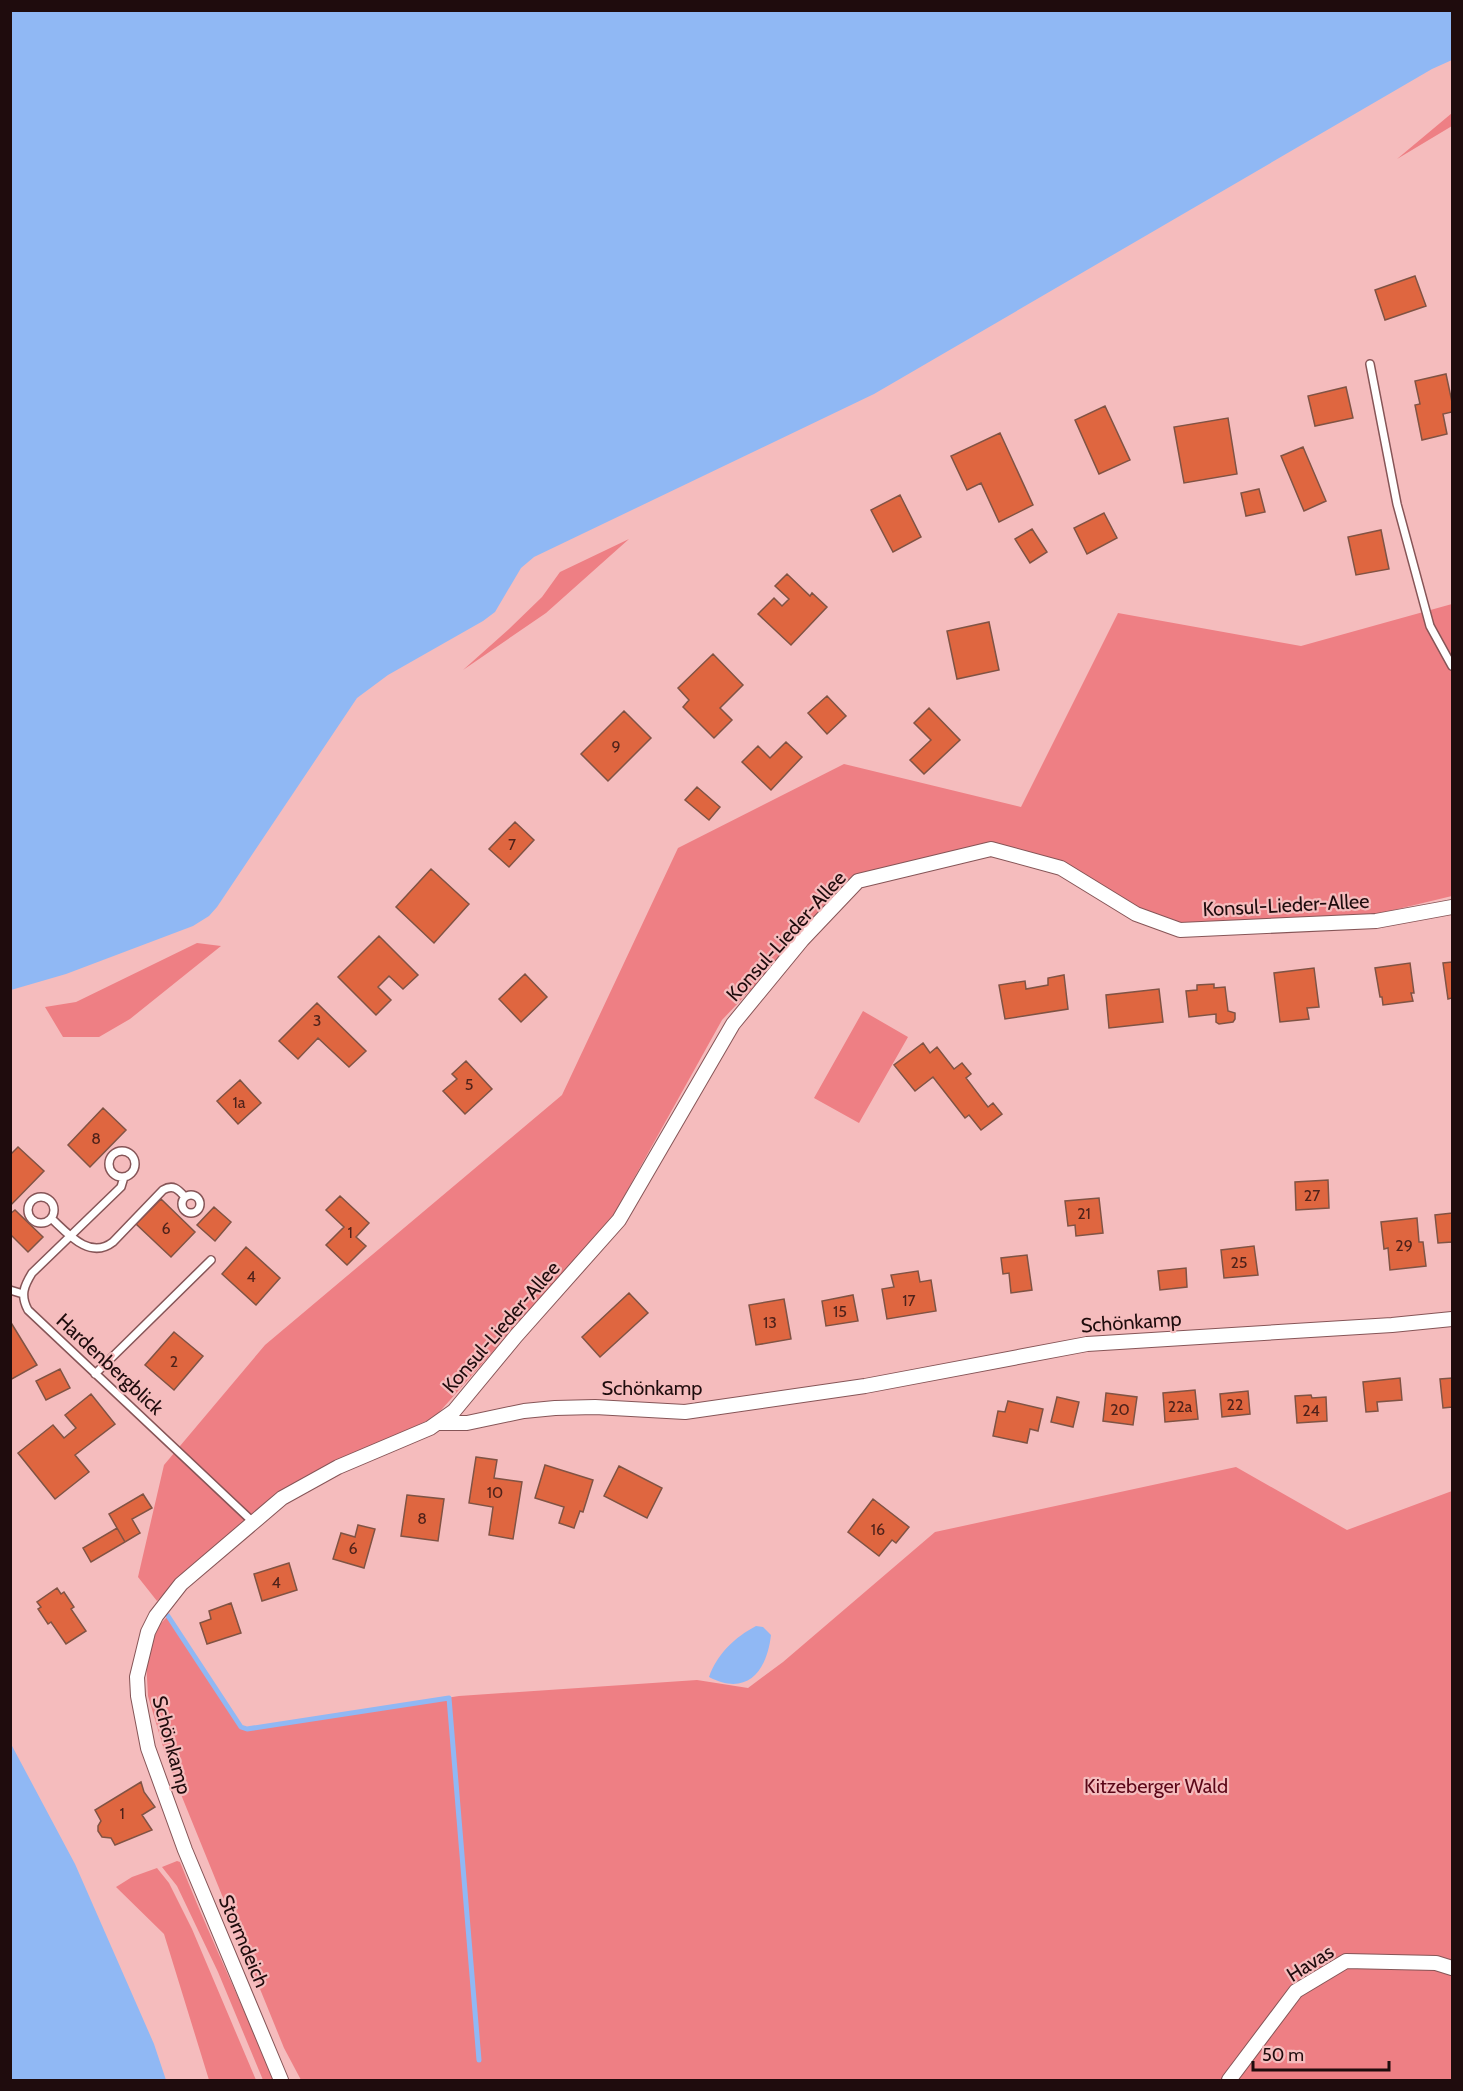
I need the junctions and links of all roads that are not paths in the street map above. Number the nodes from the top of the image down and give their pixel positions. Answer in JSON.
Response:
{"nodes":[{"id":1,"x":1370,"y":364,"type":"dead end"},
{"id":2,"x":1452,"y":666,"type":"edge"},
{"id":3,"x":1452,"y":907,"type":"edge"},
{"id":4,"x":124,"y":1177,"type":"dead end"},
{"id":5,"x":185,"y":1197,"type":"dead end"},
{"id":6,"x":52,"y":1219,"type":"dead end"},
{"id":7,"x":70,"y":1236,"type":"junction"},
{"id":8,"x":212,"y":1260,"type":"dead end"},
{"id":9,"x":10,"y":1290,"type":"edge"},
{"id":10,"x":23,"y":1294,"type":"junction"},
{"id":11,"x":1452,"y":1319,"type":"edge"},
{"id":12,"x":95,"y":1374,"type":"junction"},
{"id":13,"x":440,"y":1423,"type":"junction"},
{"id":14,"x":253,"y":1522,"type":"junction"},
{"id":15,"x":171,"y":1816,"type":"joint"},
{"id":16,"x":1452,"y":1968,"type":"edge"},
{"id":17,"x":281,"y":2080,"type":"edge"},
{"id":18,"x":1229,"y":2080,"type":"edge"}],
"edges":[{"from":1,"to":2,"type":"lane"},
{"from":3,"to":13,"type":"street","name":"Konsul-Lieder-Allee"},
{"from":4,"to":7,"type":"lane"},
{"from":5,"to":7,"type":"lane"},
{"from":6,"to":7,"type":"lane"},
{"from":7,"to":10,"type":"lane"},
{"from":8,"to":12,"type":"lane"},
{"from":9,"to":10,"type":"lane"},
{"from":10,"to":12,"type":"lane","name":"Hardenbergblick"},
{"from":11,"to":13,"type":"street","name":"Schönkamp"},
{"from":12,"to":14,"type":"lane","name":"Hardenbergblick"},
{"from":13,"to":14,"type":"street","name":"Schönkamp"},
{"from":14,"to":15,"type":"street","name":"Schönkamp"},
{"from":15,"to":17,"type":"street","name":"Stormdeich"},
{"from":16,"to":18,"type":"street","name":"Havas"}]}
